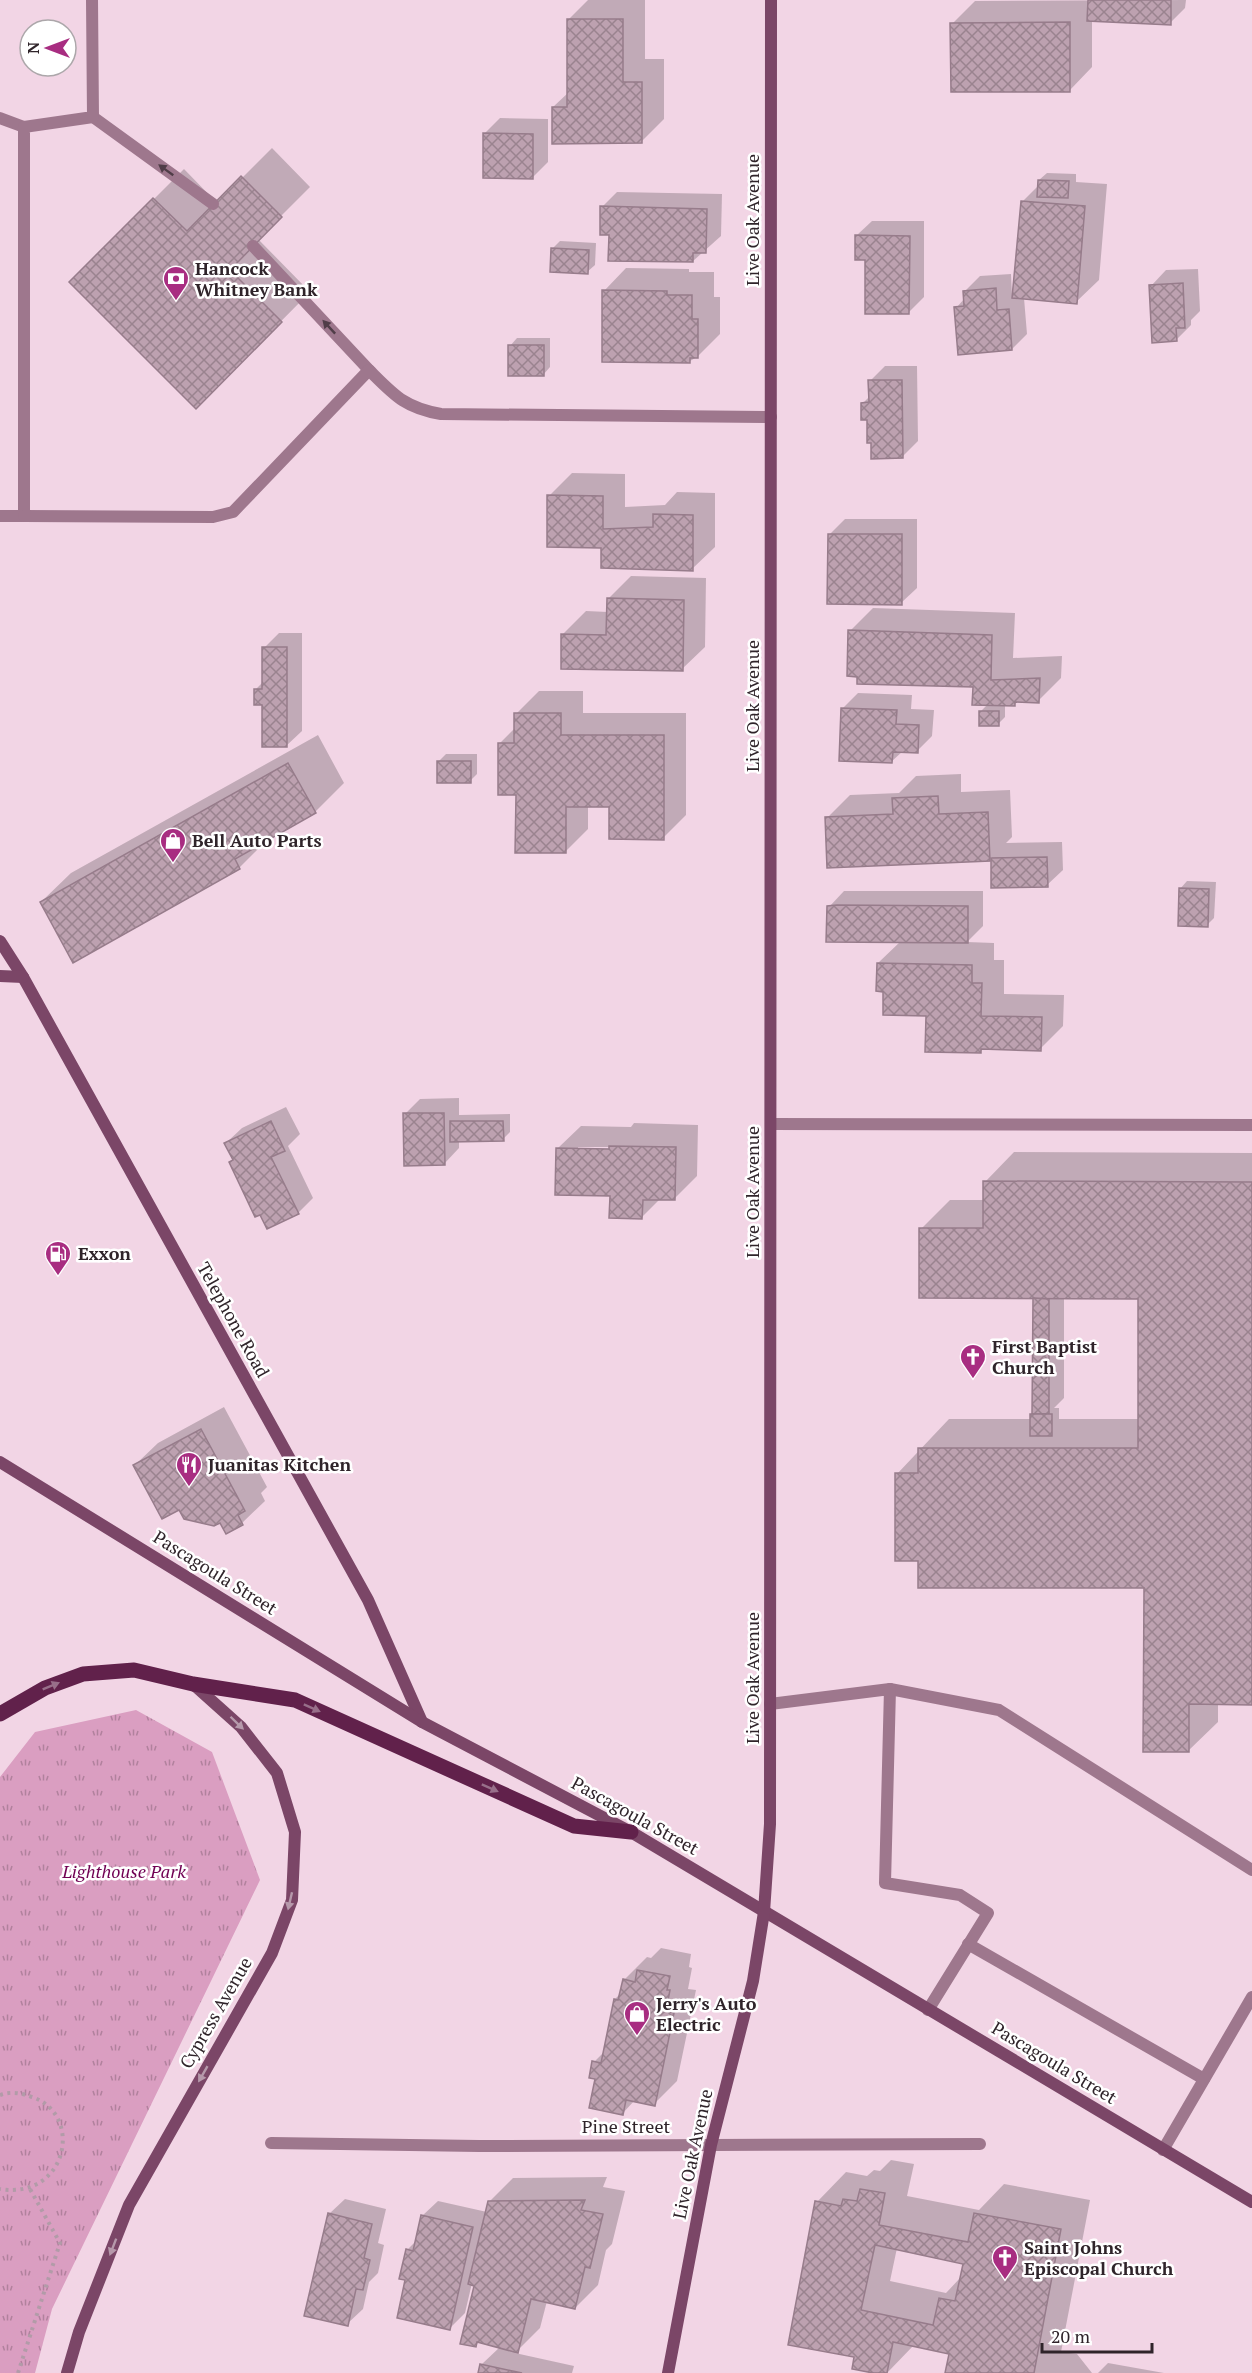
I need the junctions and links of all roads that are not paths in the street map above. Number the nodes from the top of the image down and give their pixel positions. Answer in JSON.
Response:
{"nodes":[{"id":1,"x":92,"y":0,"type":"edge"},
{"id":2,"x":771,"y":0,"type":"edge"},
{"id":3,"x":93,"y":117,"type":"junction"},
{"id":4,"x":0,"y":118,"type":"edge"},
{"id":5,"x":24,"y":127,"type":"junction"},
{"id":6,"x":213,"y":204,"type":"dead end"},
{"id":7,"x":253,"y":246,"type":"dead end"},
{"id":8,"x":369,"y":370,"type":"junction"},
{"id":9,"x":771,"y":417,"type":"junction"},
{"id":10,"x":0,"y":516,"type":"edge"},
{"id":11,"x":24,"y":516,"type":"junction"},
{"id":12,"x":0,"y":941,"type":"edge"},
{"id":13,"x":0,"y":976,"type":"edge"},
{"id":14,"x":23,"y":977,"type":"junction"},
{"id":15,"x":771,"y":1124,"type":"junction"},
{"id":16,"x":1252,"y":1125,"type":"edge"},
{"id":17,"x":0,"y":1462,"type":"edge"},
{"id":18,"x":193,"y":1684,"type":"junction"},
{"id":19,"x":890,"y":1689,"type":"junction"},
{"id":20,"x":771,"y":1704,"type":"junction"},
{"id":21,"x":0,"y":1714,"type":"edge"},
{"id":22,"x":422,"y":1722,"type":"junction"},
{"id":23,"x":631,"y":1832,"type":"junction"},
{"id":24,"x":1252,"y":1870,"type":"edge"},
{"id":25,"x":764,"y":1912,"type":"junction"},
{"id":26,"x":968,"y":1944,"type":"junction"},
{"id":27,"x":1252,"y":1997,"type":"edge"},
{"id":28,"x":928,"y":2010,"type":"junction"},
{"id":29,"x":1204,"y":2079,"type":"junction"},
{"id":30,"x":271,"y":2143,"type":"dead end"},
{"id":31,"x":980,"y":2144,"type":"dead end"},
{"id":32,"x":711,"y":2145,"type":"junction"},
{"id":33,"x":1163,"y":2150,"type":"junction"},
{"id":34,"x":1252,"y":2202,"type":"edge"},
{"id":35,"x":67,"y":2373,"type":"edge"},
{"id":36,"x":668,"y":2373,"type":"edge"}],
"edges":[{"from":1,"to":3,"type":"street"},
{"from":2,"to":9,"type":"street","name":"Live Oak Avenue"},
{"from":3,"to":5,"type":"street"},
{"from":6,"to":3,"type":"street","one_way":true},
{"from":4,"to":5,"type":"street"},
{"from":5,"to":11,"type":"street"},
{"from":8,"to":7,"type":"street","one_way":true},
{"from":8,"to":9,"type":"street"},
{"from":8,"to":11,"type":"street"},
{"from":9,"to":15,"type":"street","name":"Live Oak Avenue"},
{"from":10,"to":11,"type":"street"},
{"from":12,"to":14,"type":"street","name":"Telephone Road"},
{"from":13,"to":14,"type":"street"},
{"from":14,"to":22,"type":"street","name":"Telephone Road"},
{"from":15,"to":16,"type":"street"},
{"from":15,"to":20,"type":"street","name":"Live Oak Avenue"},
{"from":17,"to":22,"type":"street","name":"Pascagoula Street"},
{"from":21,"to":18,"type":"main road","one_way":true},
{"from":18,"to":23,"type":"main road","one_way":true},
{"from":18,"to":35,"type":"street","name":"Cypress Avenue","one_way":true},
{"from":19,"to":20,"type":"street"},
{"from":19,"to":24,"type":"street"},
{"from":19,"to":26,"type":"street"},
{"from":20,"to":25,"type":"street","name":"Live Oak Avenue"},
{"from":22,"to":23,"type":"street","name":"Pascagoula Street"},
{"from":23,"to":25,"type":"street","name":"Pascagoula Street"},
{"from":25,"to":28,"type":"street","name":"Pascagoula Street"},
{"from":25,"to":32,"type":"street","name":"Live Oak Avenue"},
{"from":26,"to":28,"type":"street"},
{"from":26,"to":29,"type":"street"},
{"from":27,"to":29,"type":"street"},
{"from":28,"to":33,"type":"street","name":"Pascagoula Street"},
{"from":29,"to":33,"type":"street"},
{"from":30,"to":32,"type":"street","name":"Pine Street"},
{"from":31,"to":32,"type":"street","name":"Pine Street"},
{"from":32,"to":36,"type":"street","name":"Live Oak Avenue"},
{"from":33,"to":34,"type":"street","name":"Pascagoula Street"}]}
